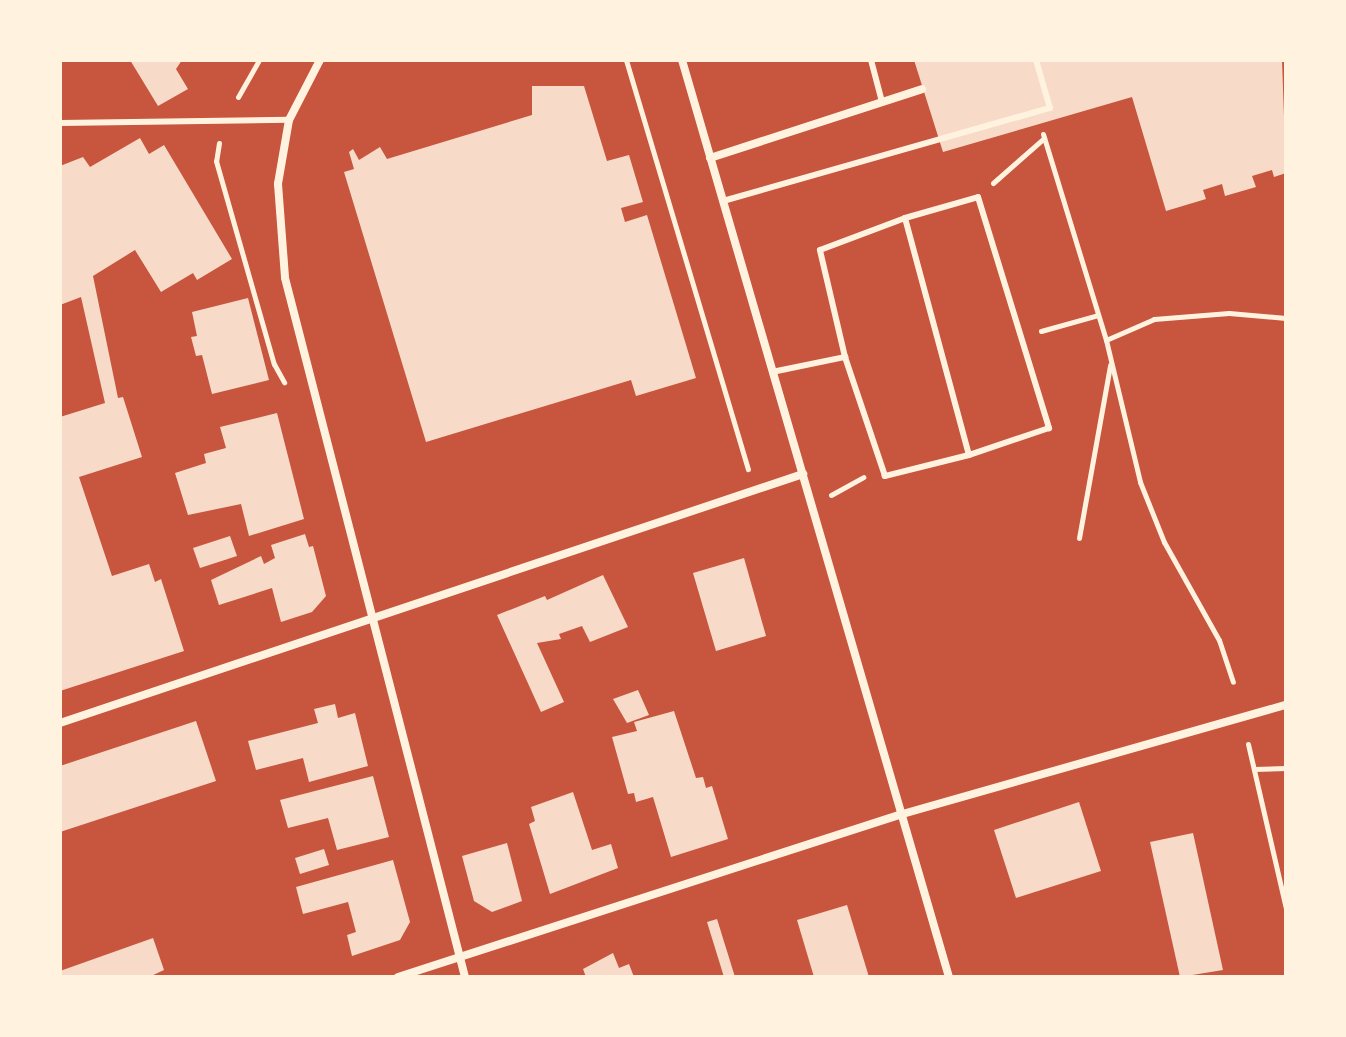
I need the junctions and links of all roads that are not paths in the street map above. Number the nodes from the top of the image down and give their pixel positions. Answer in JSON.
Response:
{"nodes":[{"id":1,"x":320,"y":60,"type":"edge"},
{"id":2,"x":682,"y":60,"type":"edge"},
{"id":3,"x":871,"y":60,"type":"edge"},
{"id":4,"x":1036,"y":60,"type":"edge"},
{"id":5,"x":922,"y":89,"type":"dead end"},
{"id":6,"x":882,"y":102,"type":"junction"},
{"id":7,"x":289,"y":120,"type":"junction"},
{"id":8,"x":60,"y":123,"type":"edge"},
{"id":9,"x":710,"y":158,"type":"junction"},
{"id":10,"x":723,"y":201,"type":"junction"},
{"id":11,"x":905,"y":218,"type":"junction"},
{"id":12,"x":845,"y":357,"type":"junction"},
{"id":13,"x":772,"y":372,"type":"junction"},
{"id":14,"x":969,"y":455,"type":"junction"},
{"id":15,"x":803,"y":474,"type":"junction"},
{"id":16,"x":370,"y":619,"type":"junction"},
{"id":17,"x":1286,"y":705,"type":"edge"},
{"id":18,"x":60,"y":723,"type":"edge"},
{"id":19,"x":899,"y":815,"type":"junction"},
{"id":20,"x":459,"y":956,"type":"junction"},
{"id":21,"x":398,"y":977,"type":"edge"},
{"id":22,"x":465,"y":977,"type":"edge"},
{"id":23,"x":949,"y":977,"type":"edge"}],
"edges":[{"from":1,"to":7,"type":"street"},
{"from":2,"to":9,"type":"street"},
{"from":3,"to":6,"type":"lane"},
{"from":4,"to":10,"type":"lane"},
{"from":5,"to":6,"type":"street"},
{"from":6,"to":9,"type":"street"},
{"from":7,"to":8,"type":"lane"},
{"from":7,"to":16,"type":"street"},
{"from":9,"to":10,"type":"street"},
{"from":10,"to":13,"type":"street"},
{"from":11,"to":12,"type":"lane"},
{"from":11,"to":14,"type":"lane"},
{"from":11,"to":14,"type":"lane"},
{"from":12,"to":13,"type":"lane"},
{"from":12,"to":14,"type":"lane"},
{"from":13,"to":15,"type":"street"},
{"from":15,"to":16,"type":"street"},
{"from":15,"to":19,"type":"street"},
{"from":16,"to":18,"type":"street"},
{"from":16,"to":20,"type":"street"},
{"from":17,"to":19,"type":"street"},
{"from":19,"to":20,"type":"street"},
{"from":19,"to":23,"type":"street"},
{"from":20,"to":21,"type":"street"},
{"from":20,"to":22,"type":"street"}]}
